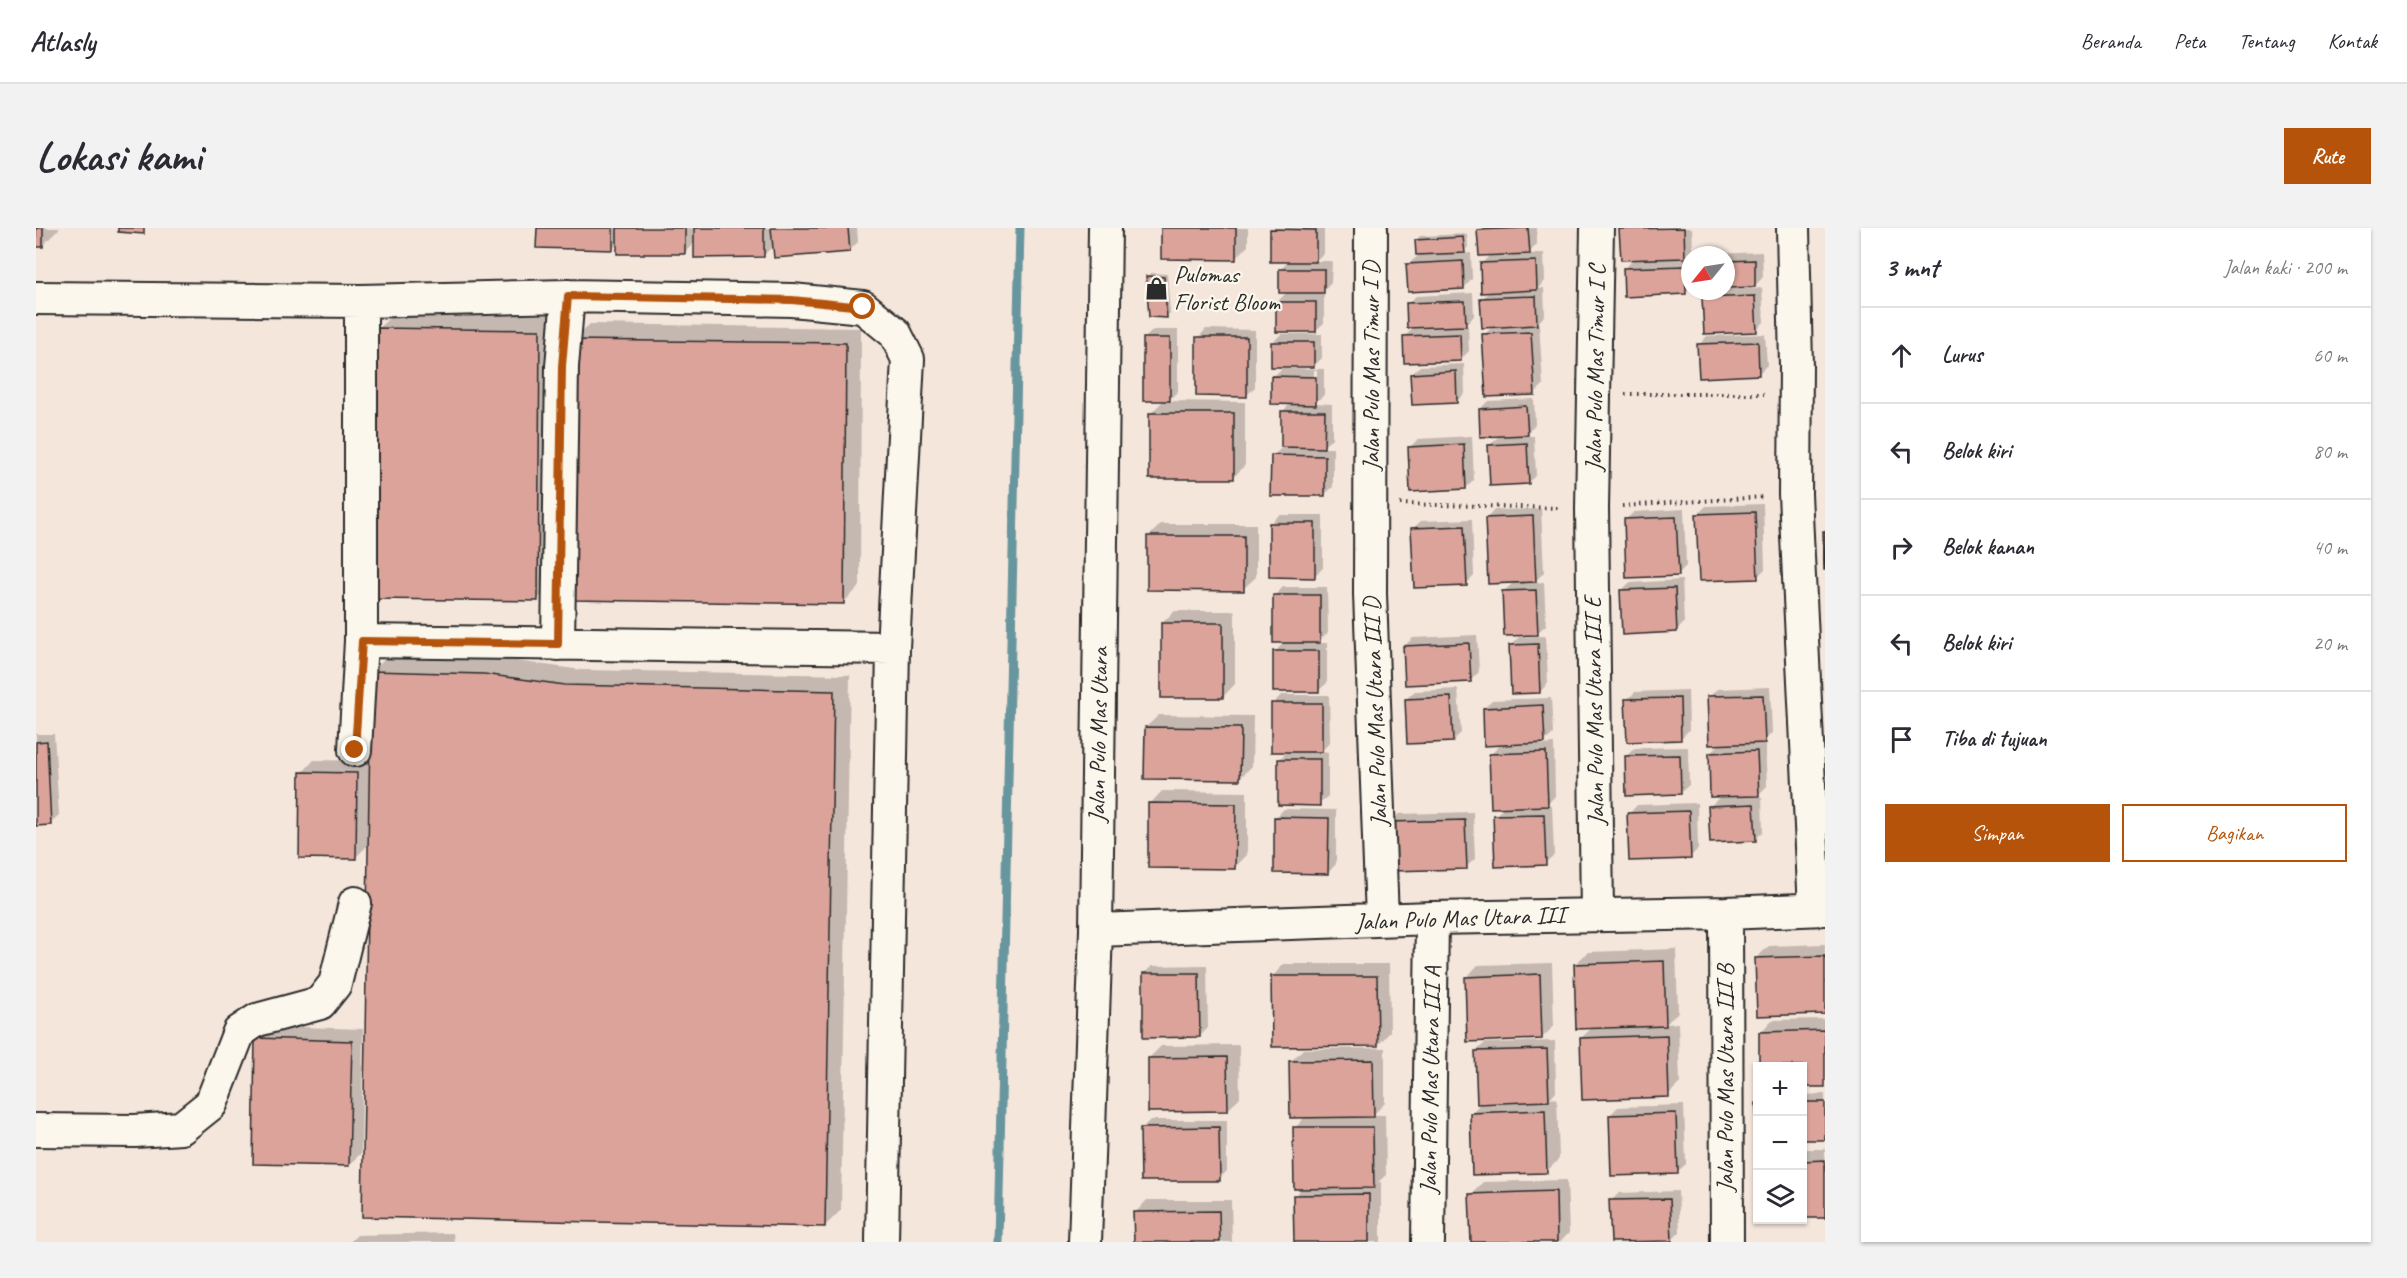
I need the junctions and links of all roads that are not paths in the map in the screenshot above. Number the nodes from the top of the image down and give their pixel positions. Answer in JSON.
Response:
{"nodes":[{"id":1,"x":1105,"y":228,"type":"edge"},
{"id":2,"x":1371,"y":228,"type":"edge"},
{"id":3,"x":1597,"y":228,"type":"edge"},
{"id":4,"x":1793,"y":228,"type":"edge"},
{"id":5,"x":568,"y":296,"type":"junction"},
{"id":6,"x":36,"y":298,"type":"edge"},
{"id":7,"x":360,"y":301,"type":"junction"},
{"id":8,"x":1372,"y":504,"type":"joint"},
{"id":9,"x":1592,"y":508,"type":"joint"},
{"id":10,"x":362,"y":641,"type":"junction"},
{"id":11,"x":558,"y":644,"type":"junction"},
{"id":12,"x":893,"y":648,"type":"junction"},
{"id":13,"x":355,"y":750,"type":"dead end"},
{"id":14,"x":354,"y":903,"type":"dead end"},
{"id":15,"x":1820,"y":909,"type":"edge"},
{"id":16,"x":1726,"y":913,"type":"junction"},
{"id":17,"x":1597,"y":914,"type":"junction"},
{"id":18,"x":1432,"y":918,"type":"junction"},
{"id":19,"x":1382,"y":920,"type":"junction"},
{"id":20,"x":1096,"y":930,"type":"junction"},
{"id":21,"x":36,"y":1130,"type":"edge"},
{"id":22,"x":882,"y":1241,"type":"edge"},
{"id":23,"x":1085,"y":1242,"type":"edge"},
{"id":24,"x":1428,"y":1242,"type":"edge"},
{"id":25,"x":1727,"y":1242,"type":"edge"}],
"edges":[{"from":1,"to":20,"type":"street","name":"Jalan Pulo Mas Utara"},
{"from":2,"to":8,"type":"street","name":"Jalan Pulo Mas Timur I D"},
{"from":3,"to":9,"type":"street","name":"Jalan Pulo Mas Timur I C"},
{"from":4,"to":15,"type":"street"},
{"from":5,"to":7,"type":"street"},
{"from":5,"to":11,"type":"street"},
{"from":5,"to":12,"type":"street"},
{"from":6,"to":7,"type":"street"},
{"from":7,"to":10,"type":"street"},
{"from":8,"to":19,"type":"street","name":"Jalan Pulo Mas Utara III D"},
{"from":9,"to":17,"type":"street","name":"Jalan Pulo Mas Utara III E"},
{"from":10,"to":11,"type":"street"},
{"from":10,"to":13,"type":"street"},
{"from":11,"to":12,"type":"street"},
{"from":12,"to":22,"type":"street"},
{"from":14,"to":21,"type":"street"},
{"from":15,"to":16,"type":"street","name":"Jalan Pulo Mas Utara III"},
{"from":16,"to":17,"type":"street","name":"Jalan Pulo Mas Utara III"},
{"from":16,"to":25,"type":"street","name":"Jalan Pulo Mas Utara III B"},
{"from":17,"to":18,"type":"street","name":"Jalan Pulo Mas Utara III"},
{"from":18,"to":19,"type":"street","name":"Jalan Pulo Mas Utara III"},
{"from":18,"to":24,"type":"street","name":"Jalan Pulo Mas Utara III A"},
{"from":19,"to":20,"type":"street","name":"Jalan Pulo Mas Utara III"},
{"from":20,"to":23,"type":"street","name":"Jalan Pulo Mas Utara"}]}
